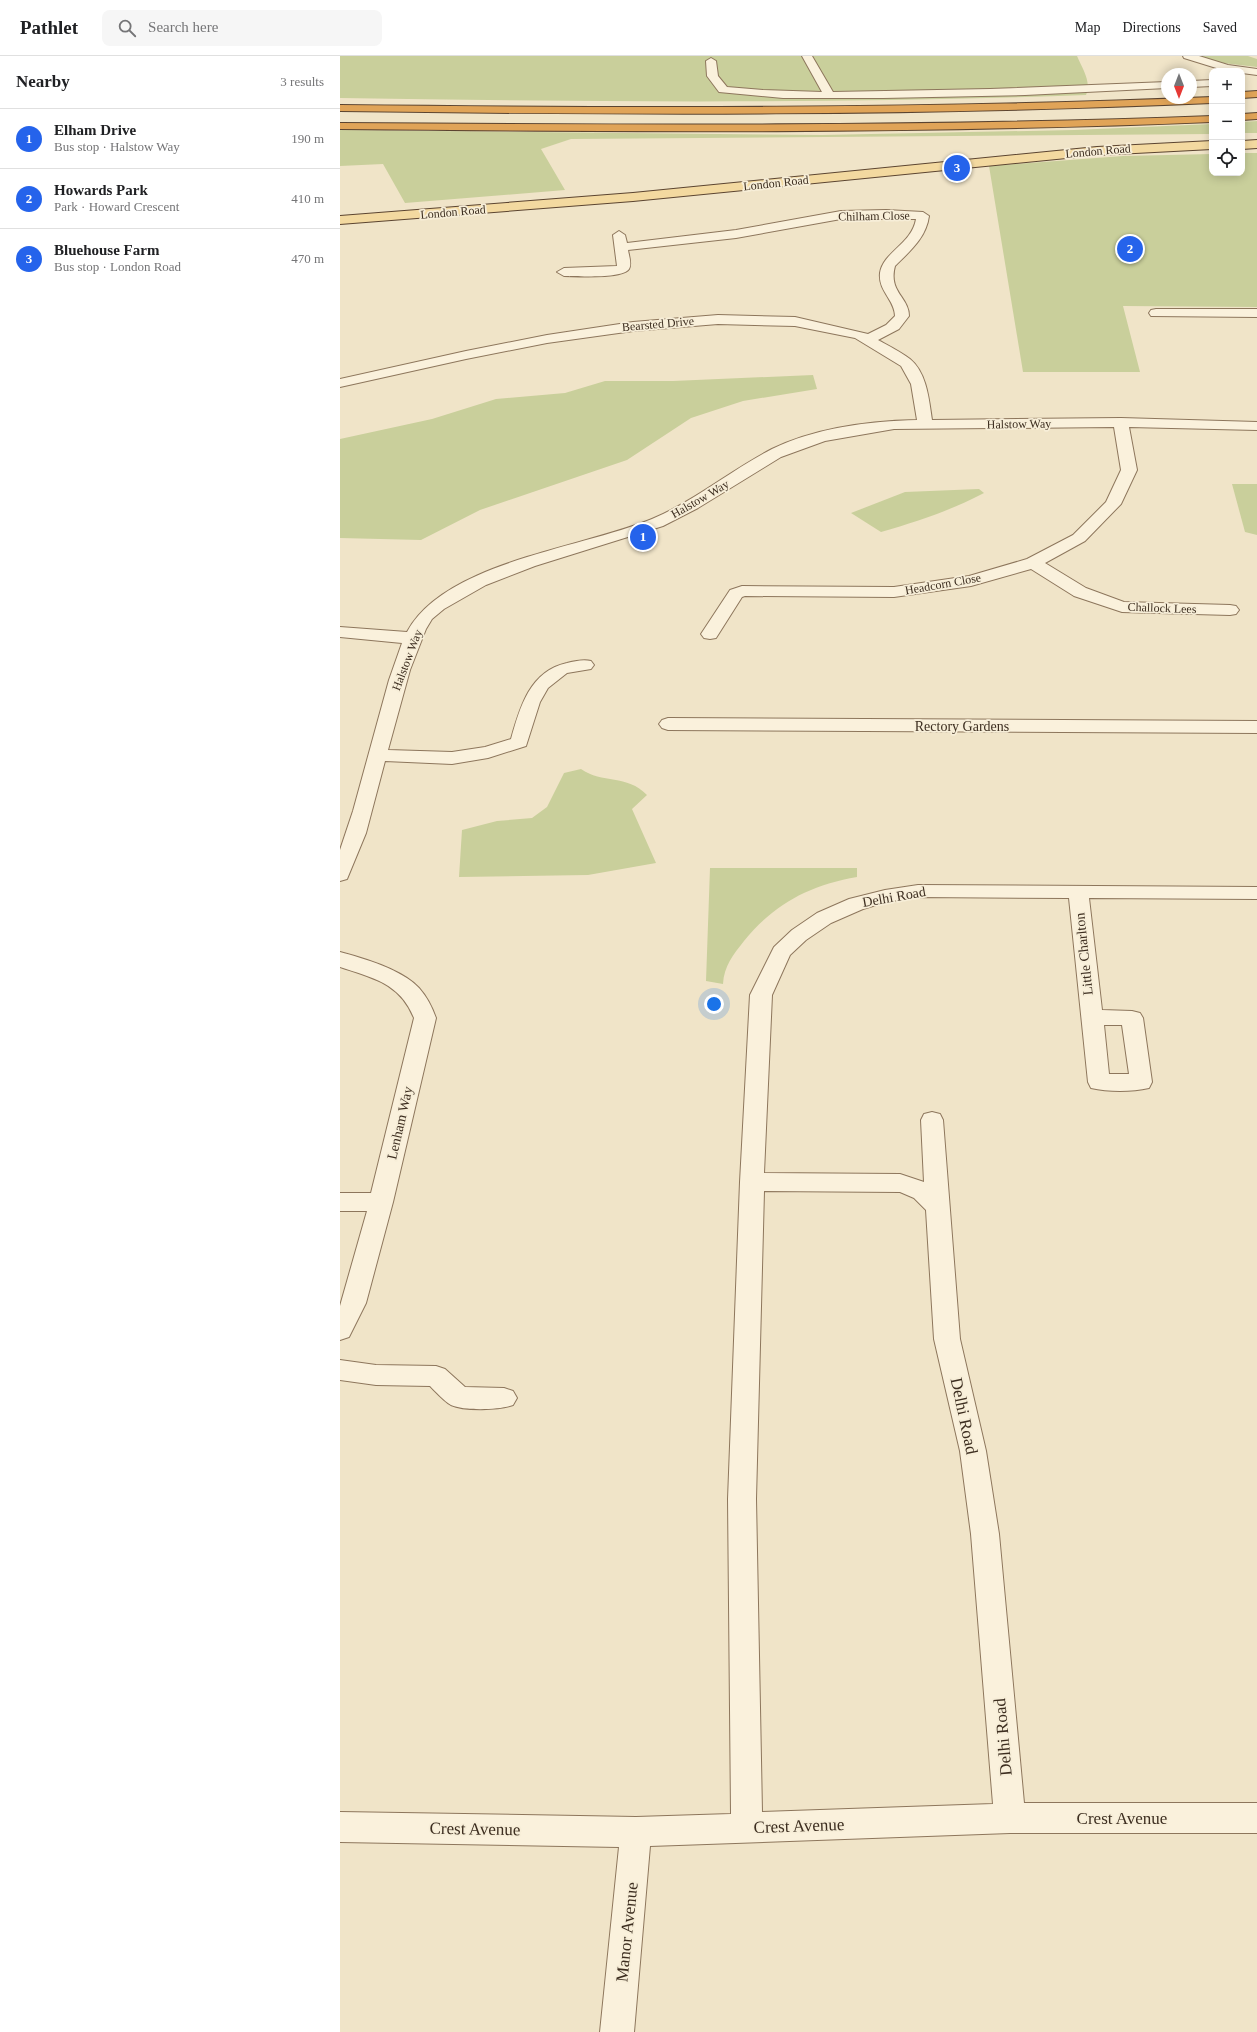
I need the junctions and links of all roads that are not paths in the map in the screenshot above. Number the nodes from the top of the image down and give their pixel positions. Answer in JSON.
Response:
{"nodes":[{"id":1,"x":807,"y":56,"type":"edge"},
{"id":2,"x":1188,"y":56,"type":"edge"},
{"id":3,"x":711,"y":61,"type":"dead end"},
{"id":4,"x":1250,"y":74,"type":"edge"},
{"id":5,"x":1209,"y":83,"type":"edge"},
{"id":6,"x":1197,"y":84,"type":"edge"},
{"id":7,"x":1161,"y":85,"type":"edge"},
{"id":8,"x":1257,"y":94,"type":"edge"},
{"id":9,"x":829,"y":95,"type":"junction"},
{"id":10,"x":1245,"y":95,"type":"edge"},
{"id":11,"x":1257,"y":98,"type":"edge"},
{"id":12,"x":1209,"y":99,"type":"edge"},
{"id":13,"x":1245,"y":99,"type":"edge"},
{"id":14,"x":340,"y":108,"type":"edge"},
{"id":15,"x":1257,"y":116,"type":"edge"},
{"id":16,"x":1245,"y":118,"type":"edge"},
{"id":17,"x":1209,"y":119,"type":"edge"},
{"id":18,"x":340,"y":126,"type":"edge"},
{"id":19,"x":1257,"y":144,"type":"edge"},
{"id":20,"x":1245,"y":145,"type":"edge"},
{"id":21,"x":1209,"y":146,"type":"edge"},
{"id":22,"x":920,"y":200,"type":"dead end"},
{"id":23,"x":922,"y":216,"type":"junction"},
{"id":24,"x":340,"y":220,"type":"edge"},
{"id":25,"x":564,"y":272,"type":"dead end"},
{"id":26,"x":1156,"y":313,"type":"dead end"},
{"id":27,"x":1257,"y":313,"type":"edge"},
{"id":28,"x":869,"y":339,"type":"junction"},
{"id":29,"x":340,"y":383,"type":"edge"},
{"id":30,"x":1121,"y":422,"type":"junction"},
{"id":31,"x":925,"y":424,"type":"junction"},
{"id":32,"x":1257,"y":426,"type":"edge"},
{"id":33,"x":1033,"y":563,"type":"junction"},
{"id":34,"x":781,"y":572,"type":"dead end"},
{"id":35,"x":779,"y":591,"type":"junction"},
{"id":36,"x":1230,"y":610,"type":"dead end"},
{"id":37,"x":340,"y":632,"type":"edge"},
{"id":38,"x":710,"y":634,"type":"dead end"},
{"id":39,"x":413,"y":638,"type":"junction"},
{"id":40,"x":585,"y":665,"type":"dead end"},
{"id":41,"x":668,"y":724,"type":"dead end"},
{"id":42,"x":1257,"y":727,"type":"edge"},
{"id":43,"x":378,"y":755,"type":"junction"},
{"id":44,"x":340,"y":875,"type":"edge"},
{"id":45,"x":1078,"y":892,"type":"junction"},
{"id":46,"x":1257,"y":893,"type":"edge"},
{"id":47,"x":340,"y":959,"type":"edge"},
{"id":48,"x":1091,"y":1016,"type":"dead end"},
{"id":49,"x":932,"y":1120,"type":"dead end"},
{"id":50,"x":752,"y":1182,"type":"junction"},
{"id":51,"x":340,"y":1202,"type":"edge"},
{"id":52,"x":381,"y":1202,"type":"junction"},
{"id":53,"x":938,"y":1208,"type":"junction"},
{"id":54,"x":340,"y":1330,"type":"edge"},
{"id":55,"x":340,"y":1370,"type":"edge"},
{"id":56,"x":504,"y":1398,"type":"dead end"},
{"id":57,"x":1010,"y":1818,"type":"junction"},
{"id":58,"x":1257,"y":1818,"type":"edge"},
{"id":59,"x":340,"y":1827,"type":"edge"},
{"id":60,"x":747,"y":1828,"type":"junction"},
{"id":61,"x":636,"y":1832,"type":"junction"},
{"id":62,"x":617,"y":2032,"type":"edge"}],
"edges":[{"from":1,"to":9,"type":"street"},
{"from":2,"to":4,"type":"street"},
{"from":3,"to":9,"type":"street"},
{"from":5,"to":6,"type":"street"},
{"from":7,"to":9,"type":"street"},
{"from":8,"to":10,"type":"highway"},
{"from":11,"to":13,"type":"highway"},
{"from":12,"to":14,"type":"highway"},
{"from":15,"to":16,"type":"highway"},
{"from":17,"to":18,"type":"highway"},
{"from":19,"to":20,"type":"main road"},
{"from":21,"to":24,"type":"main road","name":"London Road"},
{"from":22,"to":23,"type":"street"},
{"from":23,"to":25,"type":"street","name":"Chilham Close"},
{"from":23,"to":28,"type":"street","name":"Chilham Close"},
{"from":26,"to":27,"type":"street"},
{"from":28,"to":29,"type":"street","name":"Bearsted Drive"},
{"from":28,"to":31,"type":"street","name":"Bearsted Drive"},
{"from":30,"to":31,"type":"street","name":"Halstow Way"},
{"from":30,"to":32,"type":"street","name":"Halstow Way"},
{"from":30,"to":33,"type":"street","name":"Headcorn Close"},
{"from":31,"to":39,"type":"street","name":"Halstow Way"},
{"from":33,"to":35,"type":"street","name":"Headcorn Close"},
{"from":33,"to":36,"type":"street","name":"Challock Lees"},
{"from":34,"to":35,"type":"street"},
{"from":35,"to":38,"type":"street","name":"Headcorn Close"},
{"from":37,"to":39,"type":"street"},
{"from":39,"to":43,"type":"street","name":"Halstow Way"},
{"from":40,"to":43,"type":"street"},
{"from":41,"to":42,"type":"street","name":"Rectory Gardens"},
{"from":43,"to":44,"type":"street","name":"Halstow Way"},
{"from":45,"to":46,"type":"street","name":"Delhi Road"},
{"from":45,"to":48,"type":"street","name":"Little Charlton"},
{"from":45,"to":50,"type":"street","name":"Delhi Road"},
{"from":47,"to":52,"type":"street","name":"Lenham Way"},
{"from":49,"to":53,"type":"street","name":"Delhi Road"},
{"from":50,"to":53,"type":"street"},
{"from":50,"to":60,"type":"street","name":"Delhi Road"},
{"from":51,"to":52,"type":"street"},
{"from":52,"to":54,"type":"street","name":"Lenham Way"},
{"from":53,"to":57,"type":"street","name":"Delhi Road"},
{"from":55,"to":56,"type":"street"},
{"from":57,"to":58,"type":"street","name":"Crest Avenue"},
{"from":57,"to":60,"type":"street","name":"Crest Avenue"},
{"from":59,"to":61,"type":"street","name":"Crest Avenue"},
{"from":60,"to":61,"type":"street","name":"Crest Avenue"},
{"from":61,"to":62,"type":"street","name":"Manor Avenue"}]}
